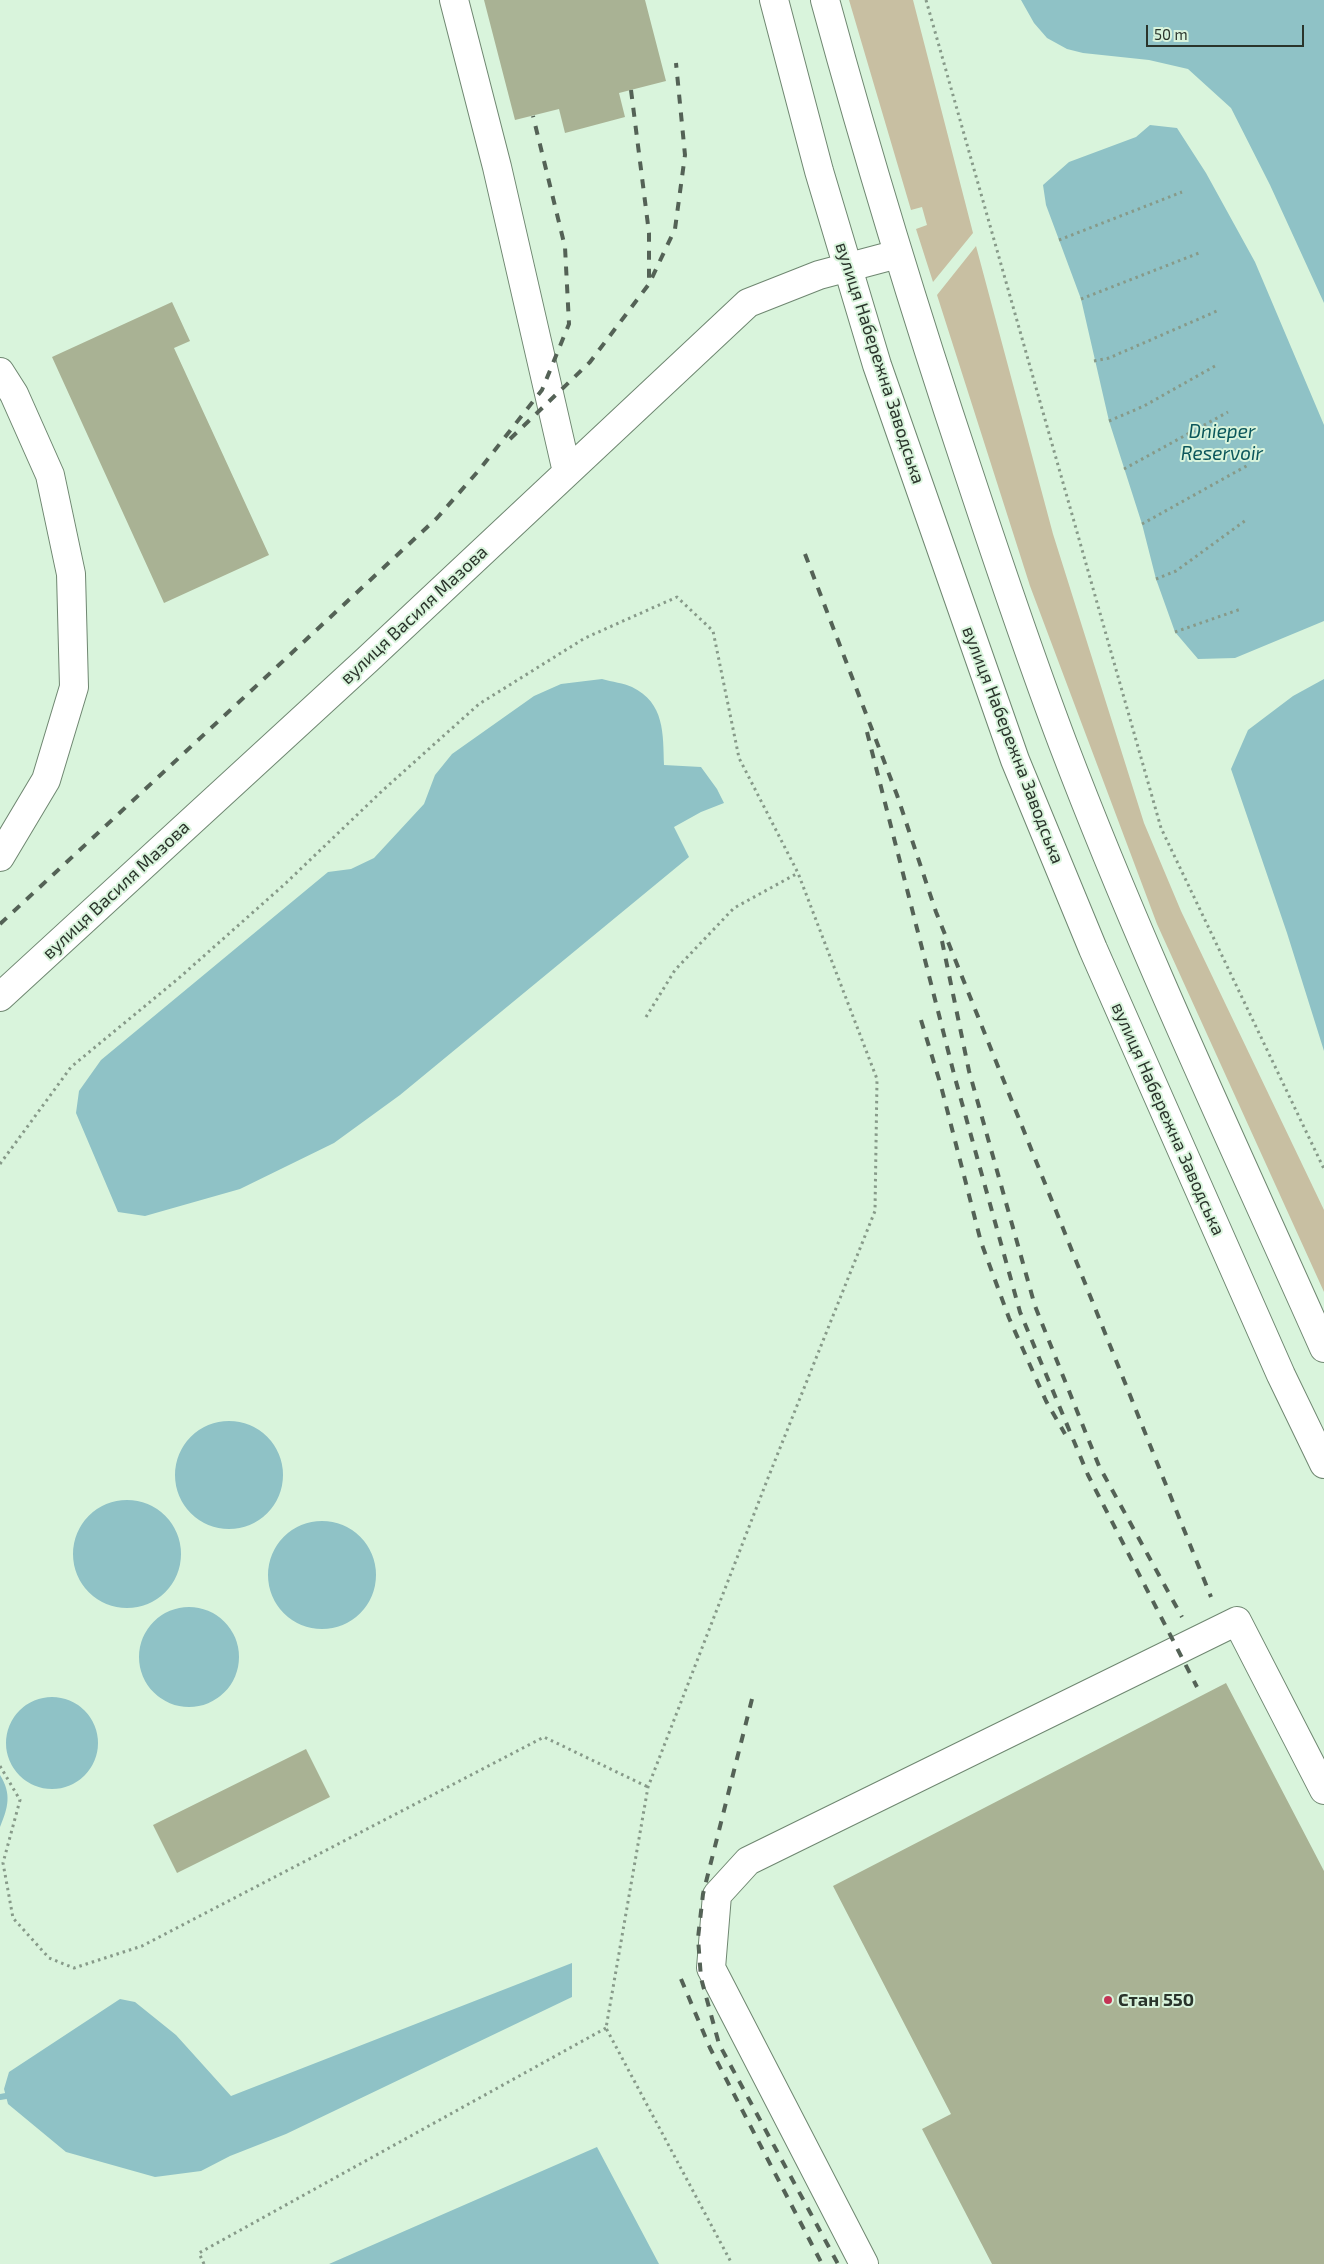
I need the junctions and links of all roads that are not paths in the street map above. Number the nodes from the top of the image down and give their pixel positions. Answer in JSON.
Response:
{"nodes":[{"id":1,"x":454,"y":0,"type":"edge"},
{"id":2,"x":774,"y":0,"type":"edge"},
{"id":3,"x":825,"y":0,"type":"edge"},
{"id":4,"x":898,"y":254,"type":"junction"},
{"id":5,"x":848,"y":267,"type":"junction"},
{"id":6,"x":0,"y":372,"type":"edge"},
{"id":7,"x":567,"y":472,"type":"junction"},
{"id":8,"x":0,"y":857,"type":"edge"},
{"id":9,"x":0,"y":997,"type":"edge"},
{"id":10,"x":1324,"y":1348,"type":"edge"},
{"id":11,"x":1324,"y":1464,"type":"edge"},
{"id":12,"x":1324,"y":1790,"type":"edge"},
{"id":13,"x":864,"y":2264,"type":"edge"}],
"edges":[{"from":1,"to":7,"type":"main road"},
{"from":2,"to":5,"type":"main road","name":"вулиця Набережна Заводська"},
{"from":3,"to":4,"type":"main road"},
{"from":4,"to":5,"type":"main road","name":"вулиця Василя Мазова"},
{"from":4,"to":10,"type":"main road"},
{"from":5,"to":7,"type":"main road","name":"вулиця Василя Мазова"},
{"from":5,"to":11,"type":"main road","name":"вулиця Набережна Заводська"},
{"from":6,"to":8,"type":"main road"},
{"from":7,"to":9,"type":"main road","name":"вулиця Василя Мазова"},
{"from":12,"to":13,"type":"main road"}]}
